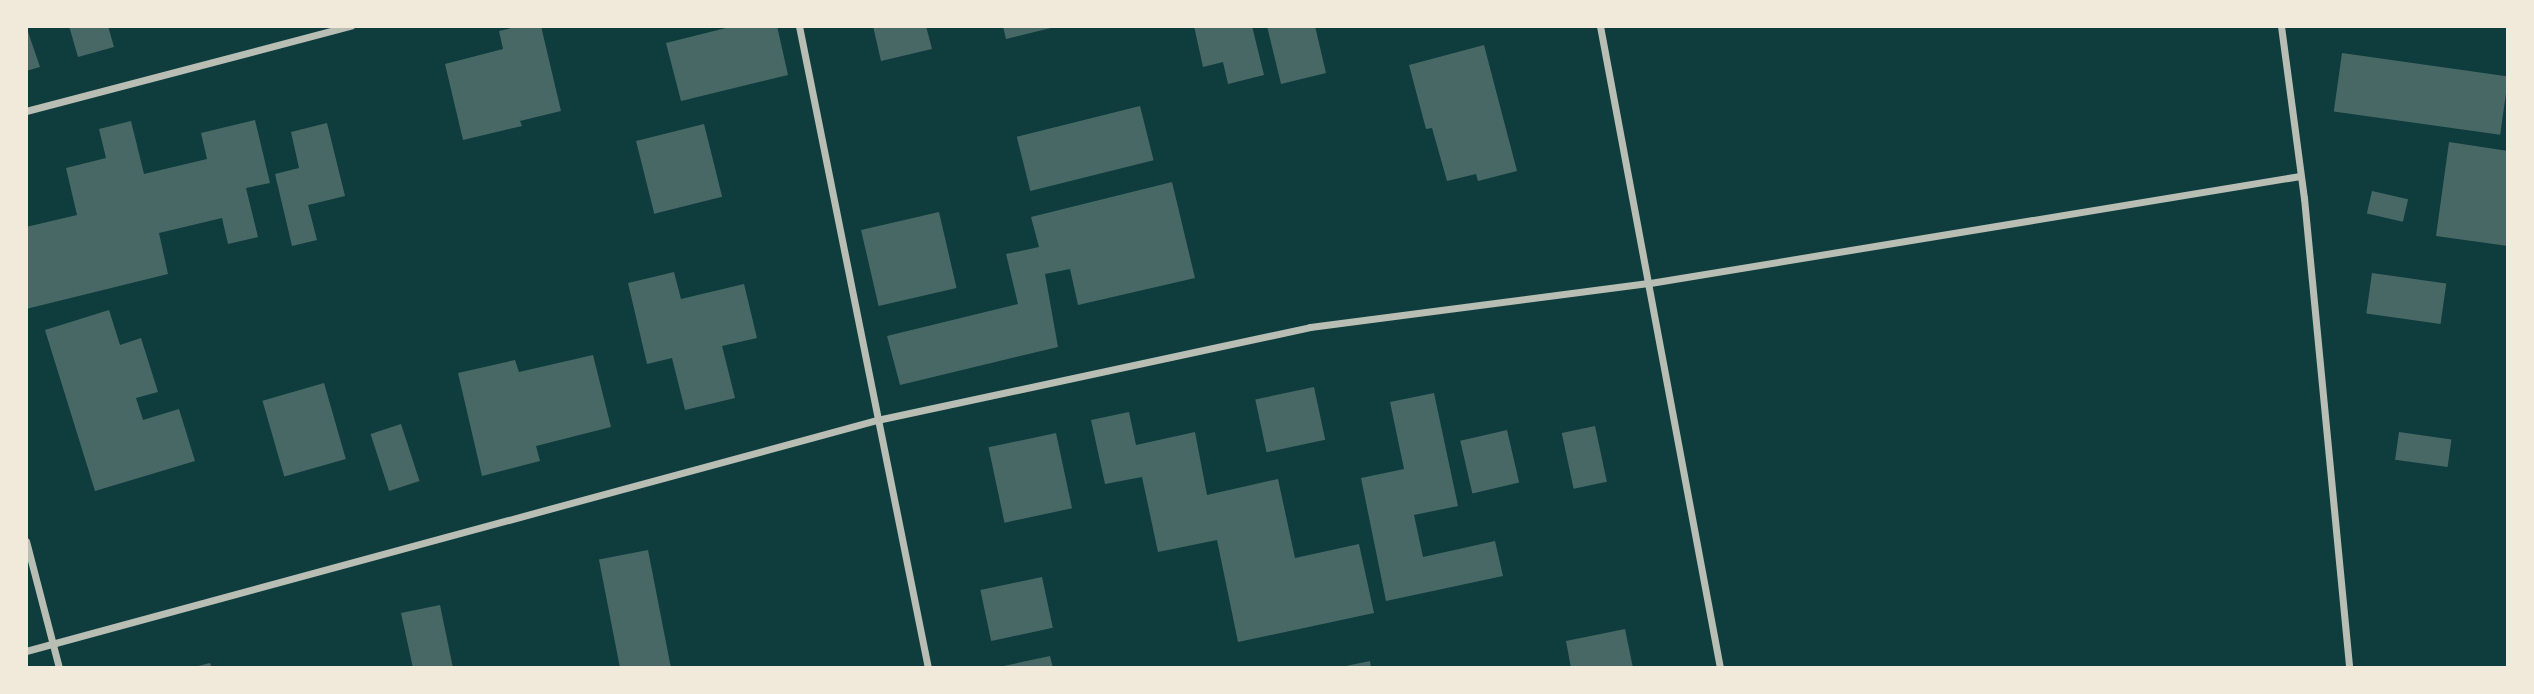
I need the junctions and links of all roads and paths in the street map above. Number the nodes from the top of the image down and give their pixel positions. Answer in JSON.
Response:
{"nodes":[{"id":1,"x":351,"y":26,"type":"edge"},
{"id":2,"x":799,"y":26,"type":"edge"},
{"id":3,"x":1600,"y":26,"type":"edge"},
{"id":4,"x":2281,"y":26,"type":"edge"},
{"id":5,"x":26,"y":111,"type":"edge"},
{"id":6,"x":2300,"y":176,"type":"junction"},
{"id":7,"x":1650,"y":283,"type":"junction"},
{"id":8,"x":877,"y":420,"type":"junction"},
{"id":9,"x":26,"y":541,"type":"edge"},
{"id":10,"x":53,"y":643,"type":"junction"},
{"id":11,"x":26,"y":651,"type":"edge"},
{"id":12,"x":59,"y":668,"type":"edge"},
{"id":13,"x":928,"y":668,"type":"edge"},
{"id":14,"x":1720,"y":668,"type":"edge"},
{"id":15,"x":2349,"y":668,"type":"edge"}],
"edges":[{"from":1,"to":5,"type":"street"},
{"from":2,"to":8,"type":"street"},
{"from":3,"to":7,"type":"street"},
{"from":4,"to":6,"type":"street"},
{"from":6,"to":7,"type":"street"},
{"from":6,"to":15,"type":"street"},
{"from":7,"to":8,"type":"street"},
{"from":7,"to":14,"type":"street"},
{"from":8,"to":10,"type":"street"},
{"from":8,"to":13,"type":"street"},
{"from":9,"to":10,"type":"street"},
{"from":10,"to":11,"type":"street"},
{"from":10,"to":12,"type":"street"}]}
